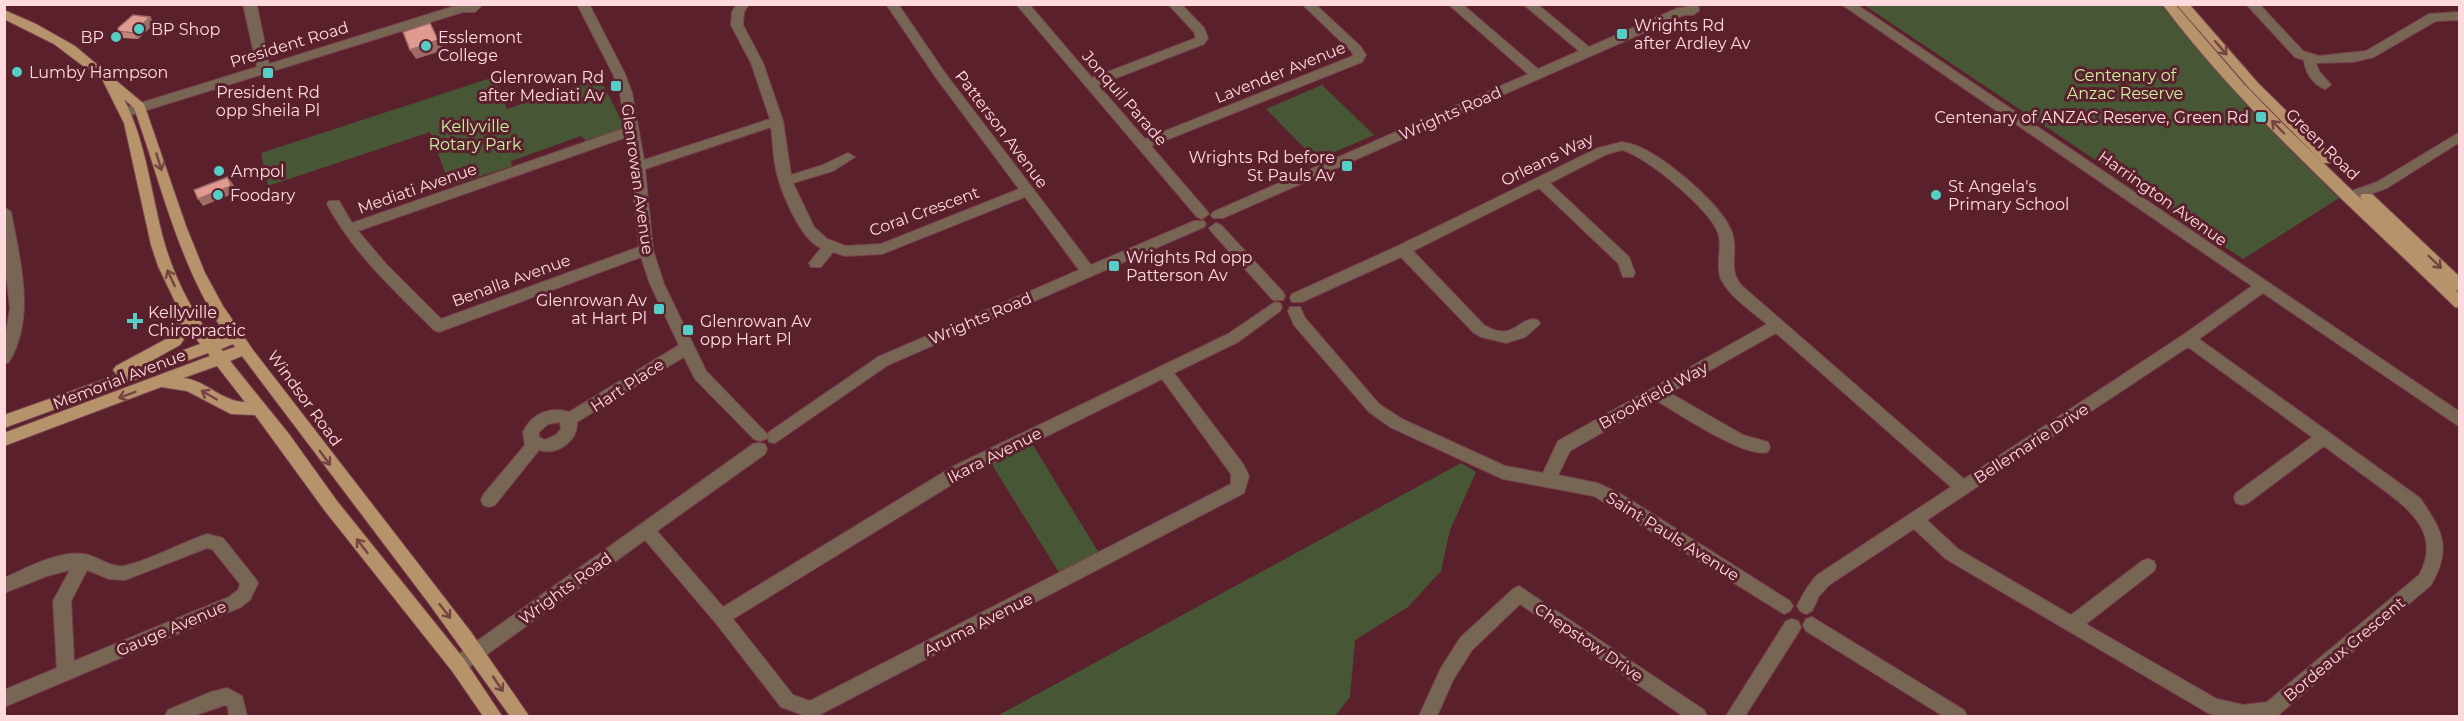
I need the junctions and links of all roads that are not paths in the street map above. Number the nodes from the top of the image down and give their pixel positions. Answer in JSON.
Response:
{"nodes":[{"id":1,"x":477,"y":4,"type":"edge"},
{"id":2,"x":583,"y":4,"type":"edge"},
{"id":3,"x":743,"y":4,"type":"edge"},
{"id":4,"x":892,"y":4,"type":"edge"},
{"id":5,"x":1022,"y":4,"type":"edge"},
{"id":6,"x":1174,"y":4,"type":"edge"},
{"id":7,"x":1308,"y":4,"type":"edge"},
{"id":8,"x":1454,"y":4,"type":"edge"},
{"id":9,"x":1528,"y":4,"type":"edge"},
{"id":10,"x":1847,"y":4,"type":"edge"},
{"id":11,"x":2168,"y":4,"type":"edge"},
{"id":12,"x":2182,"y":4,"type":"edge"},
{"id":13,"x":2252,"y":4,"type":"edge"},
{"id":14,"x":2452,"y":4,"type":"edge"},
{"id":15,"x":251,"y":5,"type":"edge"},
{"id":16,"x":463,"y":6,"type":"edge"},
{"id":17,"x":1688,"y":6,"type":"edge"},
{"id":18,"x":4,"y":14,"type":"edge"},
{"id":19,"x":2459,"y":16,"type":"edge"},
{"id":20,"x":1589,"y":53,"type":"junction"},
{"id":21,"x":2310,"y":59,"type":"junction"},
{"id":22,"x":264,"y":69,"type":"junction"},
{"id":23,"x":1537,"y":75,"type":"junction"},
{"id":24,"x":108,"y":78,"type":"junction"},
{"id":25,"x":1091,"y":83,"type":"junction"},
{"id":26,"x":2325,"y":85,"type":"dead end"},
{"id":27,"x":140,"y":107,"type":"junction"},
{"id":28,"x":126,"y":112,"type":"junction"},
{"id":29,"x":777,"y":121,"type":"junction"},
{"id":30,"x":633,"y":130,"type":"junction"},
{"id":31,"x":2460,"y":136,"type":"edge"},
{"id":32,"x":1144,"y":144,"type":"junction"},
{"id":33,"x":848,"y":157,"type":"dead end"},
{"id":34,"x":638,"y":166,"type":"junction"},
{"id":35,"x":786,"y":181,"type":"junction"},
{"id":36,"x":1540,"y":181,"type":"junction"},
{"id":37,"x":1028,"y":191,"type":"junction"},
{"id":38,"x":2356,"y":195,"type":"junction"},
{"id":39,"x":334,"y":204,"type":"dead end"},
{"id":40,"x":4,"y":212,"type":"edge"},
{"id":41,"x":1200,"y":219,"type":"junction"},
{"id":42,"x":1217,"y":221,"type":"junction"},
{"id":43,"x":349,"y":229,"type":"junction"},
{"id":44,"x":830,"y":247,"type":"junction"},
{"id":45,"x":646,"y":250,"type":"junction"},
{"id":46,"x":1403,"y":250,"type":"junction"},
{"id":47,"x":816,"y":263,"type":"dead end"},
{"id":48,"x":1088,"y":272,"type":"junction"},
{"id":49,"x":1628,"y":273,"type":"dead end"},
{"id":50,"x":2263,"y":286,"type":"junction"},
{"id":51,"x":2460,"y":286,"type":"edge"},
{"id":52,"x":1276,"y":302,"type":"junction"},
{"id":53,"x":2460,"y":303,"type":"edge"},
{"id":54,"x":1296,"y":305,"type":"junction"},
{"id":55,"x":186,"y":310,"type":"junction"},
{"id":56,"x":1533,"y":324,"type":"dead end"},
{"id":57,"x":1776,"y":326,"type":"junction"},
{"id":58,"x":2188,"y":339,"type":"junction"},
{"id":59,"x":241,"y":343,"type":"junction"},
{"id":60,"x":686,"y":348,"type":"junction"},
{"id":61,"x":216,"y":353,"type":"junction"},
{"id":62,"x":6,"y":358,"type":"edge"},
{"id":63,"x":1165,"y":372,"type":"junction"},
{"id":64,"x":158,"y":384,"type":"junction"},
{"id":65,"x":85,"y":392,"type":"junction"},
{"id":66,"x":1657,"y":393,"type":"junction"},
{"id":67,"x":259,"y":409,"type":"junction"},
{"id":68,"x":568,"y":420,"type":"junction"},
{"id":69,"x":2460,"y":421,"type":"edge"},
{"id":70,"x":4,"y":422,"type":"edge"},
{"id":71,"x":2324,"y":437,"type":"junction"},
{"id":72,"x":4,"y":440,"type":"edge"},
{"id":73,"x":765,"y":441,"type":"junction"},
{"id":74,"x":535,"y":444,"type":"junction"},
{"id":75,"x":1762,"y":447,"type":"dead end"},
{"id":76,"x":1548,"y":480,"type":"junction"},
{"id":77,"x":1963,"y":488,"type":"junction"},
{"id":78,"x":2242,"y":498,"type":"dead end"},
{"id":79,"x":489,"y":500,"type":"dead end"},
{"id":80,"x":1916,"y":520,"type":"junction"},
{"id":81,"x":646,"y":530,"type":"junction"},
{"id":82,"x":83,"y":561,"type":"junction"},
{"id":83,"x":2148,"y":566,"type":"dead end"},
{"id":84,"x":4,"y":586,"type":"edge"},
{"id":85,"x":1784,"y":606,"type":"junction"},
{"id":86,"x":1806,"y":606,"type":"junction"},
{"id":87,"x":721,"y":617,"type":"junction"},
{"id":88,"x":1812,"y":625,"type":"junction"},
{"id":89,"x":2071,"y":625,"type":"junction"},
{"id":90,"x":1792,"y":627,"type":"junction"},
{"id":91,"x":477,"y":652,"type":"junction"},
{"id":92,"x":458,"y":665,"type":"junction"},
{"id":93,"x":66,"y":672,"type":"junction"},
{"id":94,"x":4,"y":699,"type":"edge"},
{"id":95,"x":174,"y":717,"type":"edge"},
{"id":96,"x":238,"y":717,"type":"edge"},
{"id":97,"x":493,"y":717,"type":"edge"},
{"id":98,"x":520,"y":717,"type":"edge"},
{"id":99,"x":1428,"y":717,"type":"edge"},
{"id":100,"x":1698,"y":717,"type":"edge"},
{"id":101,"x":1735,"y":717,"type":"edge"},
{"id":102,"x":1958,"y":717,"type":"edge"}],
"edges":[{"from":1,"to":16,"type":"street","name":"President Road"},
{"from":2,"to":30,"type":"street","name":"Glenrowan Avenue"},
{"from":3,"to":29,"type":"street"},
{"from":4,"to":37,"type":"street","name":"Patterson Avenue"},
{"from":5,"to":25,"type":"street","name":"Jonquil Parade"},
{"from":6,"to":25,"type":"street"},
{"from":7,"to":32,"type":"street","name":"Lavender Avenue"},
{"from":8,"to":23,"type":"street"},
{"from":9,"to":20,"type":"street"},
{"from":10,"to":50,"type":"street","name":"Harrington Avenue"},
{"from":38,"to":11,"type":"main road","name":"Green Road","one_way":true},
{"from":12,"to":38,"type":"main road","name":"Green Road","one_way":true},
{"from":13,"to":21,"type":"street"},
{"from":14,"to":19,"type":"street"},
{"from":15,"to":22,"type":"street"},
{"from":16,"to":22,"type":"street","name":"President Road"},
{"from":17,"to":20,"type":"street","name":"Wrights Road"},
{"from":18,"to":24,"type":"main road","name":"Windsor Road"},
{"from":19,"to":21,"type":"street"},
{"from":20,"to":23,"type":"street","name":"Wrights Road"},
{"from":21,"to":26,"type":"street"},
{"from":22,"to":27,"type":"street","name":"President Road"},
{"from":23,"to":42,"type":"street","name":"Wrights Road"},
{"from":24,"to":27,"type":"main road","name":"Windsor Road"},
{"from":24,"to":28,"type":"main road","name":"Windsor Road"},
{"from":25,"to":32,"type":"street","name":"Jonquil Parade"},
{"from":27,"to":28,"type":"street","name":"President Road"},
{"from":27,"to":59,"type":"main road","name":"Windsor Road","one_way":true},
{"from":55,"to":28,"type":"main road","name":"Windsor Road","one_way":true},
{"from":29,"to":34,"type":"street"},
{"from":29,"to":35,"type":"street"},
{"from":30,"to":34,"type":"street","name":"Glenrowan Avenue"},
{"from":30,"to":43,"type":"street","name":"Mediati Avenue"},
{"from":31,"to":38,"type":"street"},
{"from":32,"to":41,"type":"street","name":"Jonquil Parade"},
{"from":33,"to":35,"type":"street"},
{"from":34,"to":45,"type":"street","name":"Glenrowan Avenue"},
{"from":35,"to":44,"type":"street"},
{"from":36,"to":46,"type":"street","name":"Orleans Way"},
{"from":36,"to":49,"type":"street"},
{"from":36,"to":57,"type":"street","name":"Orleans Way"},
{"from":37,"to":44,"type":"street","name":"Coral Crescent"},
{"from":37,"to":48,"type":"street","name":"Patterson Avenue"},
{"from":38,"to":51,"type":"main road","name":"Green Road","one_way":true},
{"from":38,"to":53,"type":"main road","name":"Green Road"},
{"from":39,"to":43,"type":"street","name":"Benalla Avenue"},
{"from":40,"to":62,"type":"street"},
{"from":41,"to":42,"type":"street"},
{"from":41,"to":48,"type":"street","name":"Wrights Road"},
{"from":42,"to":52,"type":"street"},
{"from":43,"to":45,"type":"street","name":"Benalla Avenue"},
{"from":44,"to":47,"type":"street"},
{"from":45,"to":60,"type":"street","name":"Glenrowan Avenue"},
{"from":46,"to":54,"type":"street","name":"Orleans Way"},
{"from":46,"to":56,"type":"street"},
{"from":48,"to":73,"type":"street","name":"Wrights Road"},
{"from":50,"to":58,"type":"street","name":"Bellemarie Drive"},
{"from":50,"to":69,"type":"street","name":"Harrington Avenue"},
{"from":52,"to":54,"type":"street"},
{"from":52,"to":63,"type":"street","name":"Ikara Avenue"},
{"from":54,"to":76,"type":"street","name":"Saint Pauls Avenue"},
{"from":55,"to":61,"type":"main road","name":"Windsor Road"},
{"from":55,"to":65,"type":"main road"},
{"from":57,"to":66,"type":"street","name":"Brookfield Way"},
{"from":57,"to":77,"type":"street","name":"Orleans Way"},
{"from":58,"to":71,"type":"street","name":"Bordeaux Crescent"},
{"from":58,"to":77,"type":"street","name":"Bellemarie Drive"},
{"from":59,"to":61,"type":"main road","name":"Memorial Avenue"},
{"from":59,"to":91,"type":"main road","name":"Windsor Road","one_way":true},
{"from":60,"to":68,"type":"street","name":"Hart Place"},
{"from":60,"to":73,"type":"street","name":"Glenrowan Avenue"},
{"from":61,"to":64,"type":"main road","name":"Memorial Avenue"},
{"from":61,"to":65,"type":"main road","name":"Memorial Avenue"},
{"from":61,"to":67,"type":"main road","name":"Windsor Road"},
{"from":63,"to":87,"type":"street","name":"Ikara Avenue"},
{"from":63,"to":87,"type":"street","name":"Aruma Avenue"},
{"from":67,"to":64,"type":"main road","one_way":true},
{"from":64,"to":72,"type":"main road","name":"Memorial Avenue","one_way":true},
{"from":65,"to":70,"type":"main road","name":"Memorial Avenue"},
{"from":66,"to":75,"type":"street"},
{"from":66,"to":76,"type":"street","name":"Brookfield Way"},
{"from":92,"to":67,"type":"main road","name":"Windsor Road","one_way":true},
{"from":68,"to":74,"type":"street","name":"Hart Place"},
{"from":68,"to":74,"type":"street","name":"Hart Place"},
{"from":71,"to":78,"type":"street"},
{"from":71,"to":89,"type":"street","name":"Bordeaux Crescent"},
{"from":73,"to":81,"type":"street","name":"Wrights Road"},
{"from":74,"to":79,"type":"street"},
{"from":76,"to":85,"type":"street","name":"Saint Pauls Avenue"},
{"from":77,"to":80,"type":"street","name":"Bellemarie Drive"},
{"from":80,"to":86,"type":"street","name":"Bellemarie Drive"},
{"from":80,"to":89,"type":"street","name":"Bordeaux Crescent"},
{"from":81,"to":87,"type":"street","name":"Aruma Avenue"},
{"from":81,"to":91,"type":"street","name":"Wrights Road"},
{"from":82,"to":84,"type":"street"},
{"from":82,"to":93,"type":"street"},
{"from":82,"to":93,"type":"street","name":"Gauge Avenue"},
{"from":83,"to":89,"type":"street"},
{"from":85,"to":86,"type":"street"},
{"from":85,"to":90,"type":"street"},
{"from":86,"to":88,"type":"street"},
{"from":88,"to":90,"type":"street"},
{"from":88,"to":102,"type":"street"},
{"from":90,"to":101,"type":"street"},
{"from":91,"to":92,"type":"street","name":"Wrights Road"},
{"from":91,"to":98,"type":"main road","name":"Windsor Road","one_way":true},
{"from":92,"to":97,"type":"main road","name":"Windsor Road"},
{"from":93,"to":94,"type":"street","name":"Gauge Avenue"},
{"from":95,"to":96,"type":"street"},
{"from":99,"to":100,"type":"street","name":"Chepstow Drive"}]}
